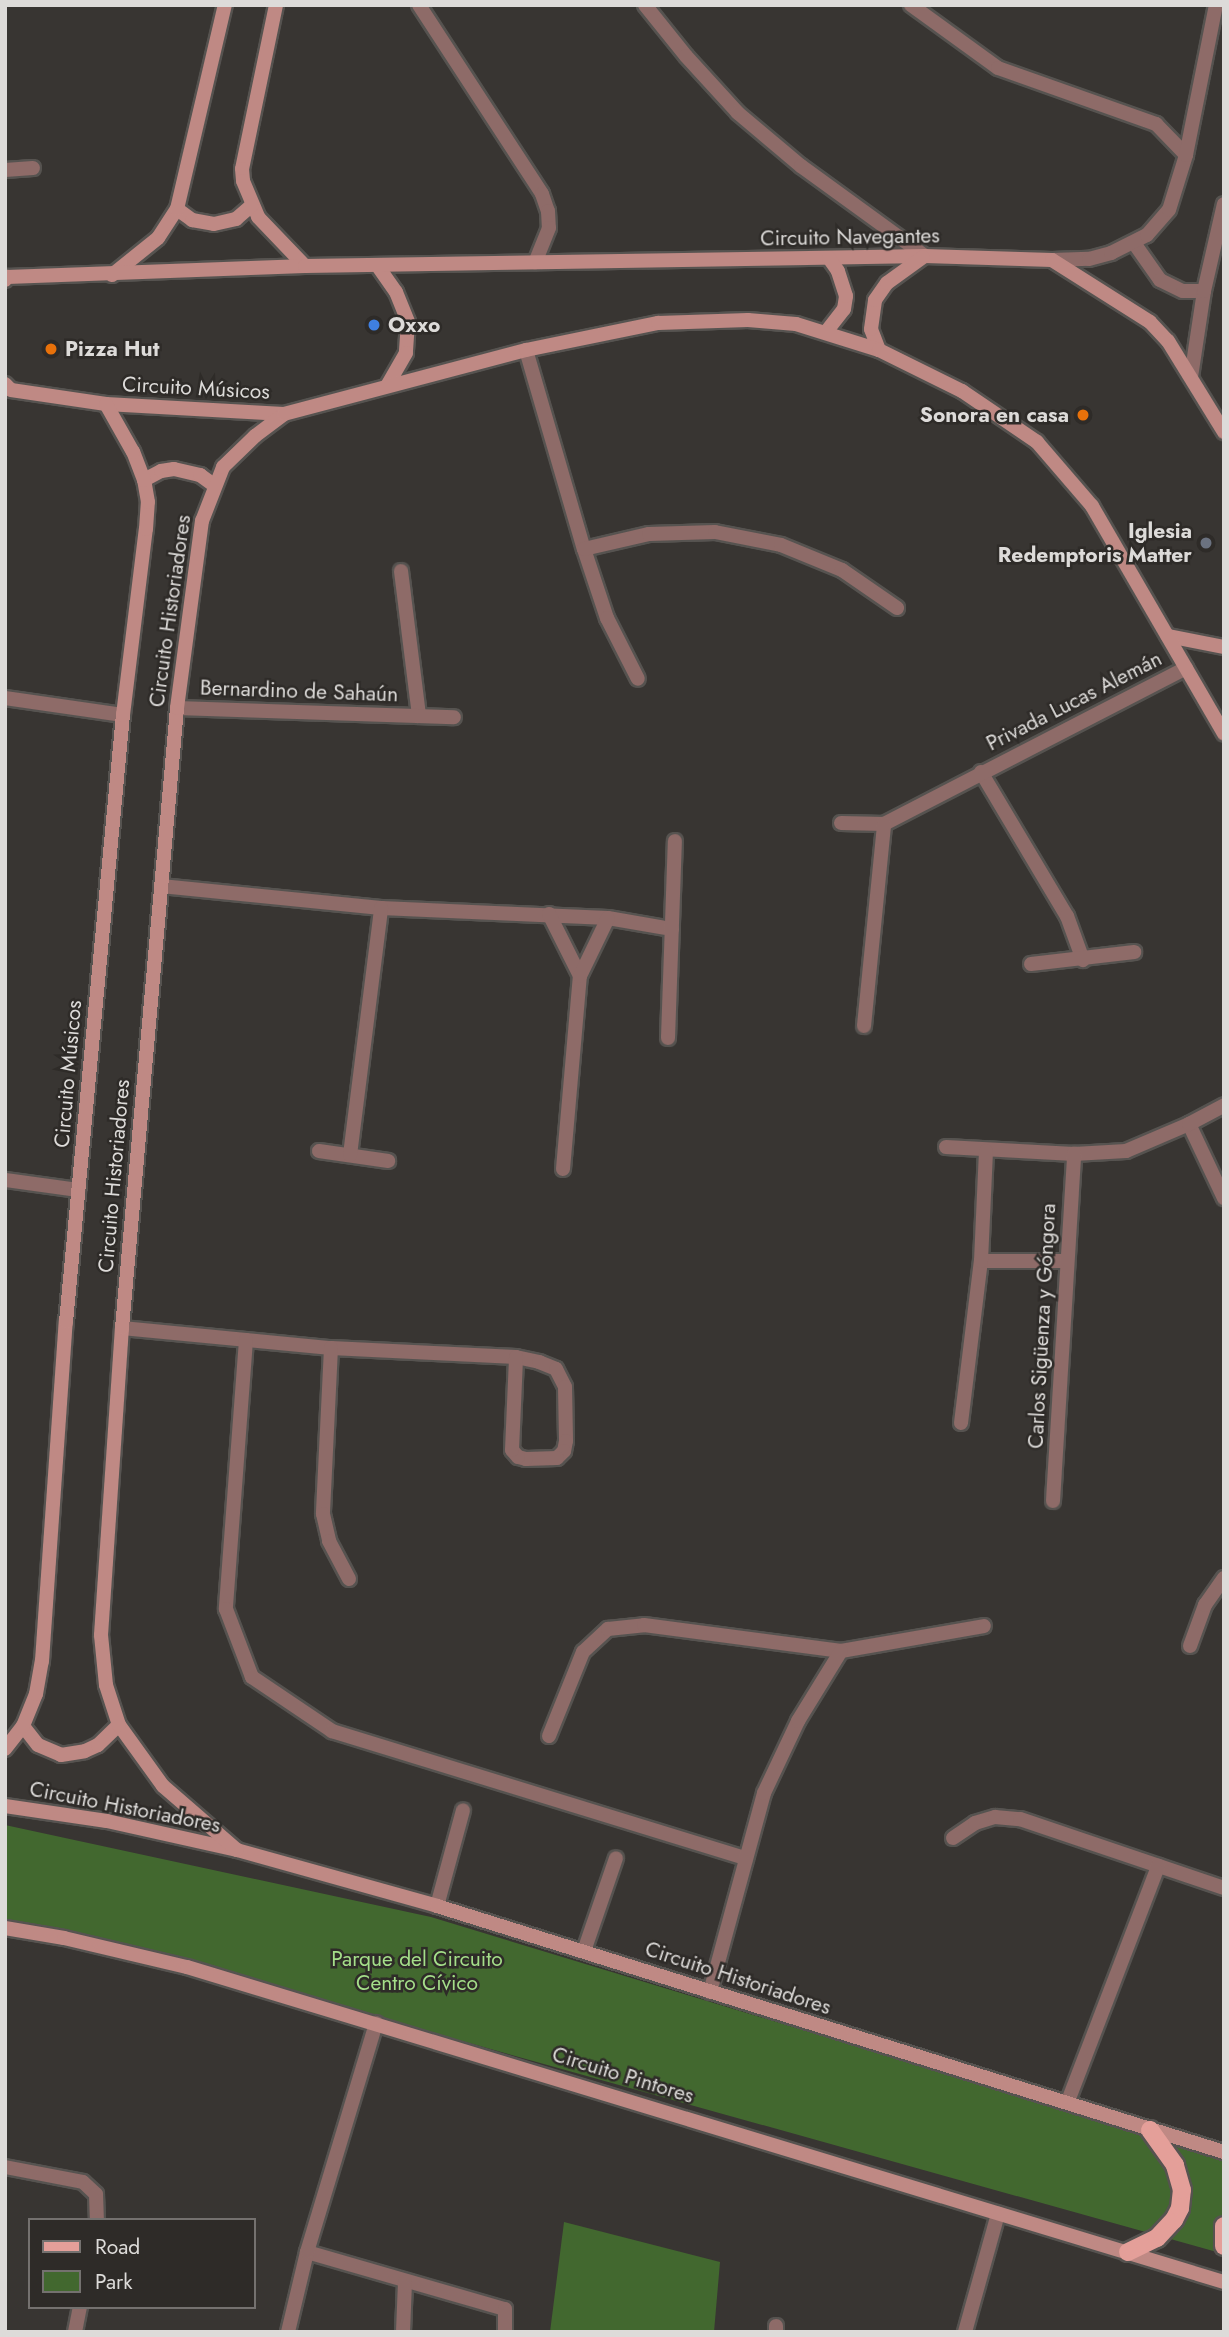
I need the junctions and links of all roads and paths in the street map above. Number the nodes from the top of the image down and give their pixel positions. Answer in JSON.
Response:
{"nodes":[{"id":1,"x":225,"y":5,"type":"edge"},
{"id":2,"x":276,"y":5,"type":"edge"},
{"id":3,"x":419,"y":5,"type":"edge"},
{"id":4,"x":645,"y":5,"type":"edge"},
{"id":5,"x":911,"y":5,"type":"edge"},
{"id":6,"x":1216,"y":5,"type":"edge"},
{"id":7,"x":1186,"y":155,"type":"junction"},
{"id":8,"x":33,"y":168,"type":"dead end"},
{"id":9,"x":5,"y":170,"type":"edge"},
{"id":10,"x":251,"y":205,"type":"junction"},
{"id":11,"x":177,"y":209,"type":"junction"},
{"id":12,"x":1223,"y":209,"type":"edge"},
{"id":13,"x":1134,"y":243,"type":"junction"},
{"id":14,"x":925,"y":256,"type":"junction"},
{"id":15,"x":829,"y":258,"type":"junction"},
{"id":16,"x":1052,"y":260,"type":"junction"},
{"id":17,"x":535,"y":262,"type":"junction"},
{"id":18,"x":377,"y":265,"type":"junction"},
{"id":19,"x":305,"y":266,"type":"junction"},
{"id":20,"x":112,"y":275,"type":"junction"},
{"id":21,"x":6,"y":278,"type":"edge"},
{"id":22,"x":1204,"y":291,"type":"junction"},
{"id":23,"x":826,"y":332,"type":"junction"},
{"id":24,"x":526,"y":350,"type":"junction"},
{"id":25,"x":879,"y":350,"type":"junction"},
{"id":26,"x":1191,"y":377,"type":"junction"},
{"id":27,"x":387,"y":386,"type":"junction"},
{"id":28,"x":7,"y":387,"type":"edge"},
{"id":29,"x":106,"y":404,"type":"junction"},
{"id":30,"x":284,"y":414,"type":"junction"},
{"id":31,"x":1224,"y":432,"type":"edge"},
{"id":32,"x":144,"y":480,"type":"junction"},
{"id":33,"x":214,"y":485,"type":"junction"},
{"id":34,"x":583,"y":549,"type":"junction"},
{"id":35,"x":401,"y":571,"type":"dead end"},
{"id":36,"x":897,"y":608,"type":"dead end"},
{"id":37,"x":1168,"y":636,"type":"junction"},
{"id":38,"x":1224,"y":647,"type":"edge"},
{"id":39,"x":1186,"y":668,"type":"junction"},
{"id":40,"x":638,"y":679,"type":"dead end"},
{"id":41,"x":5,"y":698,"type":"edge"},
{"id":42,"x":177,"y":708,"type":"junction"},
{"id":43,"x":123,"y":715,"type":"junction"},
{"id":44,"x":419,"y":716,"type":"junction"},
{"id":45,"x":454,"y":717,"type":"dead end"},
{"id":46,"x":1224,"y":734,"type":"edge"},
{"id":47,"x":981,"y":772,"type":"junction"},
{"id":48,"x":841,"y":823,"type":"dead end"},
{"id":49,"x":884,"y":824,"type":"junction"},
{"id":50,"x":675,"y":841,"type":"dead end"},
{"id":51,"x":161,"y":886,"type":"junction"},
{"id":52,"x":381,"y":908,"type":"junction"},
{"id":53,"x":549,"y":914,"type":"junction"},
{"id":54,"x":608,"y":918,"type":"junction"},
{"id":55,"x":671,"y":929,"type":"junction"},
{"id":56,"x":1134,"y":952,"type":"dead end"},
{"id":57,"x":1083,"y":960,"type":"junction"},
{"id":58,"x":1031,"y":964,"type":"dead end"},
{"id":59,"x":580,"y":976,"type":"junction"},
{"id":60,"x":864,"y":1026,"type":"dead end"},
{"id":61,"x":667,"y":1038,"type":"dead end"},
{"id":62,"x":1224,"y":1105,"type":"edge"},
{"id":63,"x":1189,"y":1124,"type":"junction"},
{"id":64,"x":946,"y":1147,"type":"dead end"},
{"id":65,"x":319,"y":1151,"type":"dead end"},
{"id":66,"x":986,"y":1151,"type":"junction"},
{"id":67,"x":1074,"y":1154,"type":"junction"},
{"id":68,"x":349,"y":1155,"type":"junction"},
{"id":69,"x":388,"y":1161,"type":"dead end"},
{"id":70,"x":564,"y":1169,"type":"dead end"},
{"id":71,"x":5,"y":1180,"type":"edge"},
{"id":72,"x":78,"y":1190,"type":"junction"},
{"id":73,"x":1224,"y":1198,"type":"edge"},
{"id":74,"x":981,"y":1261,"type":"junction"},
{"id":75,"x":1067,"y":1261,"type":"junction"},
{"id":76,"x":122,"y":1328,"type":"junction"},
{"id":77,"x":246,"y":1340,"type":"junction"},
{"id":78,"x":331,"y":1348,"type":"junction"},
{"id":79,"x":516,"y":1357,"type":"junction"},
{"id":80,"x":961,"y":1423,"type":"dead end"},
{"id":81,"x":1053,"y":1501,"type":"dead end"},
{"id":82,"x":1224,"y":1578,"type":"edge"},
{"id":83,"x":349,"y":1579,"type":"dead end"},
{"id":84,"x":984,"y":1626,"type":"dead end"},
{"id":85,"x":1190,"y":1646,"type":"dead end"},
{"id":86,"x":841,"y":1651,"type":"junction"},
{"id":87,"x":118,"y":1725,"type":"junction"},
{"id":88,"x":23,"y":1726,"type":"junction"},
{"id":89,"x":549,"y":1736,"type":"dead end"},
{"id":90,"x":5,"y":1749,"type":"edge"},
{"id":91,"x":5,"y":1806,"type":"edge"},
{"id":92,"x":463,"y":1810,"type":"dead end"},
{"id":93,"x":953,"y":1838,"type":"dead end"},
{"id":94,"x":237,"y":1850,"type":"junction"},
{"id":95,"x":616,"y":1858,"type":"dead end"},
{"id":96,"x":746,"y":1858,"type":"junction"},
{"id":97,"x":1158,"y":1866,"type":"junction"},
{"id":98,"x":1224,"y":1888,"type":"edge"},
{"id":99,"x":437,"y":1906,"type":"junction"},
{"id":100,"x":5,"y":1928,"type":"edge"},
{"id":101,"x":584,"y":1951,"type":"junction"},
{"id":102,"x":710,"y":1992,"type":"junction"},
{"id":103,"x":376,"y":2023,"type":"junction"},
{"id":104,"x":1068,"y":2101,"type":"junction"},
{"id":105,"x":1150,"y":2130,"type":"junction"},
{"id":106,"x":1224,"y":2152,"type":"edge"},
{"id":107,"x":5,"y":2167,"type":"edge"},
{"id":108,"x":998,"y":2214,"type":"junction"},
{"id":109,"x":97,"y":2218,"type":"edge"},
{"id":110,"x":1224,"y":2227,"type":"edge"},
{"id":111,"x":1224,"y":2246,"type":"edge"},
{"id":112,"x":307,"y":2252,"type":"junction"},
{"id":113,"x":1128,"y":2252,"type":"junction"},
{"id":114,"x":1224,"y":2281,"type":"edge"},
{"id":115,"x":405,"y":2282,"type":"junction"},
{"id":116,"x":80,"y":2309,"type":"edge"},
{"id":117,"x":75,"y":2332,"type":"edge"},
{"id":118,"x":288,"y":2332,"type":"edge"},
{"id":119,"x":403,"y":2332,"type":"edge"},
{"id":120,"x":505,"y":2332,"type":"edge"},
{"id":121,"x":965,"y":2332,"type":"edge"}],
"edges":[{"from":1,"to":11,"type":"street"},
{"from":2,"to":10,"type":"street"},
{"from":3,"to":17,"type":"street"},
{"from":4,"to":14,"type":"street"},
{"from":5,"to":7,"type":"street"},
{"from":6,"to":7,"type":"street","name":"Circuito Navegantes"},
{"from":7,"to":13,"type":"street","name":"Circuito Navegantes"},
{"from":8,"to":9,"type":"street"},
{"from":10,"to":11,"type":"street"},
{"from":10,"to":19,"type":"street"},
{"from":11,"to":20,"type":"street"},
{"from":12,"to":22,"type":"street"},
{"from":13,"to":16,"type":"street","name":"Circuito Navegantes"},
{"from":13,"to":22,"type":"street"},
{"from":14,"to":15,"type":"street","name":"Circuito Navegantes"},
{"from":14,"to":16,"type":"street","name":"Circuito Navegantes"},
{"from":14,"to":25,"type":"street"},
{"from":15,"to":17,"type":"street","name":"Circuito Navegantes"},
{"from":15,"to":23,"type":"street"},
{"from":16,"to":26,"type":"street"},
{"from":17,"to":18,"type":"street","name":"Circuito Navegantes"},
{"from":18,"to":19,"type":"street","name":"Circuito Navegantes"},
{"from":18,"to":27,"type":"street"},
{"from":19,"to":20,"type":"street","name":"Circuito Navegantes"},
{"from":20,"to":21,"type":"street","name":"Circuito Navegantes"},
{"from":22,"to":26,"type":"street"},
{"from":23,"to":24,"type":"street","name":"Circuito Historiadores"},
{"from":23,"to":25,"type":"street","name":"Circuito Historiadores"},
{"from":24,"to":27,"type":"street","name":"Circuito Historiadores"},
{"from":24,"to":34,"type":"street"},
{"from":25,"to":37,"type":"street","name":"Circuito Historiadores"},
{"from":26,"to":31,"type":"street"},
{"from":27,"to":30,"type":"street","name":"Circuito Historiadores"},
{"from":28,"to":29,"type":"street","name":"Circuito Músicos"},
{"from":29,"to":30,"type":"street","name":"Circuito Músicos"},
{"from":29,"to":32,"type":"street","name":"Circuito Músicos"},
{"from":30,"to":33,"type":"street","name":"Circuito Historiadores"},
{"from":32,"to":33,"type":"street"},
{"from":32,"to":43,"type":"street","name":"Circuito Músicos"},
{"from":33,"to":42,"type":"street","name":"Circuito Historiadores"},
{"from":34,"to":36,"type":"street"},
{"from":34,"to":40,"type":"street"},
{"from":35,"to":44,"type":"street","name":"Bernardino de Sahaún"},
{"from":37,"to":38,"type":"street"},
{"from":37,"to":39,"type":"street","name":"Circuito Historiadores"},
{"from":39,"to":46,"type":"street","name":"Circuito Historiadores"},
{"from":39,"to":47,"type":"street","name":"Privada Lucas Alemán"},
{"from":41,"to":43,"type":"street"},
{"from":42,"to":44,"type":"street","name":"Bernardino de Sahaún"},
{"from":42,"to":51,"type":"street","name":"Circuito Historiadores"},
{"from":43,"to":72,"type":"street","name":"Circuito Músicos"},
{"from":44,"to":45,"type":"street","name":"Bernardino de Sahaún"},
{"from":47,"to":49,"type":"street","name":"Privada Lucas Alemán"},
{"from":47,"to":57,"type":"street","name":"Privada Lucas Alemán"},
{"from":48,"to":49,"type":"street","name":"Privada Lucas Alemán"},
{"from":49,"to":60,"type":"street"},
{"from":50,"to":55,"type":"street"},
{"from":51,"to":52,"type":"street"},
{"from":51,"to":76,"type":"street","name":"Circuito Historiadores"},
{"from":52,"to":53,"type":"street"},
{"from":52,"to":68,"type":"street"},
{"from":53,"to":54,"type":"street"},
{"from":53,"to":59,"type":"street"},
{"from":54,"to":55,"type":"street"},
{"from":54,"to":59,"type":"street"},
{"from":55,"to":61,"type":"street"},
{"from":56,"to":57,"type":"street"},
{"from":57,"to":58,"type":"street"},
{"from":59,"to":70,"type":"street"},
{"from":62,"to":63,"type":"street"},
{"from":63,"to":67,"type":"street"},
{"from":63,"to":73,"type":"street"},
{"from":64,"to":66,"type":"street"},
{"from":65,"to":68,"type":"street"},
{"from":66,"to":67,"type":"street"},
{"from":66,"to":74,"type":"street"},
{"from":67,"to":75,"type":"street","name":"Carlos Sigüenza y Góngora"},
{"from":68,"to":69,"type":"street"},
{"from":71,"to":72,"type":"street"},
{"from":72,"to":88,"type":"street","name":"Circuito Músicos"},
{"from":74,"to":75,"type":"street"},
{"from":74,"to":80,"type":"street"},
{"from":75,"to":81,"type":"street","name":"Carlos Sigüenza y Góngora"},
{"from":76,"to":77,"type":"street"},
{"from":76,"to":87,"type":"street","name":"Circuito Historiadores"},
{"from":77,"to":78,"type":"street"},
{"from":77,"to":96,"type":"street"},
{"from":78,"to":79,"type":"street"},
{"from":78,"to":83,"type":"street"},
{"from":79,"to":79,"type":"street"},
{"from":82,"to":85,"type":"street"},
{"from":84,"to":86,"type":"street"},
{"from":86,"to":89,"type":"street"},
{"from":86,"to":96,"type":"street"},
{"from":87,"to":88,"type":"street"},
{"from":87,"to":94,"type":"street","name":"Circuito Historiadores"},
{"from":88,"to":90,"type":"street","name":"Circuito Músicos"},
{"from":91,"to":94,"type":"street","name":"Circuito Historiadores"},
{"from":92,"to":99,"type":"street"},
{"from":93,"to":97,"type":"street"},
{"from":94,"to":99,"type":"street","name":"Circuito Historiadores"},
{"from":95,"to":101,"type":"street"},
{"from":96,"to":102,"type":"street"},
{"from":97,"to":98,"type":"street"},
{"from":97,"to":104,"type":"street"},
{"from":99,"to":101,"type":"street","name":"Circuito Historiadores"},
{"from":100,"to":103,"type":"street","name":"Circuito Pintores"},
{"from":101,"to":102,"type":"street","name":"Circuito Historiadores"},
{"from":102,"to":104,"type":"street","name":"Circuito Historiadores"},
{"from":103,"to":108,"type":"street","name":"Circuito Pintores"},
{"from":103,"to":112,"type":"street"},
{"from":104,"to":105,"type":"street","name":"Circuito Historiadores"},
{"from":105,"to":106,"type":"street","name":"Circuito Historiadores"},
{"from":105,"to":113,"type":"main road"},
{"from":107,"to":109,"type":"street"},
{"from":108,"to":113,"type":"street","name":"Circuito Pintores"},
{"from":108,"to":121,"type":"street"},
{"from":110,"to":111,"type":"main road"},
{"from":112,"to":115,"type":"street"},
{"from":112,"to":118,"type":"street"},
{"from":113,"to":114,"type":"street","name":"Circuito Pintores"},
{"from":115,"to":119,"type":"street"},
{"from":115,"to":120,"type":"street"},
{"from":116,"to":117,"type":"street"}]}
